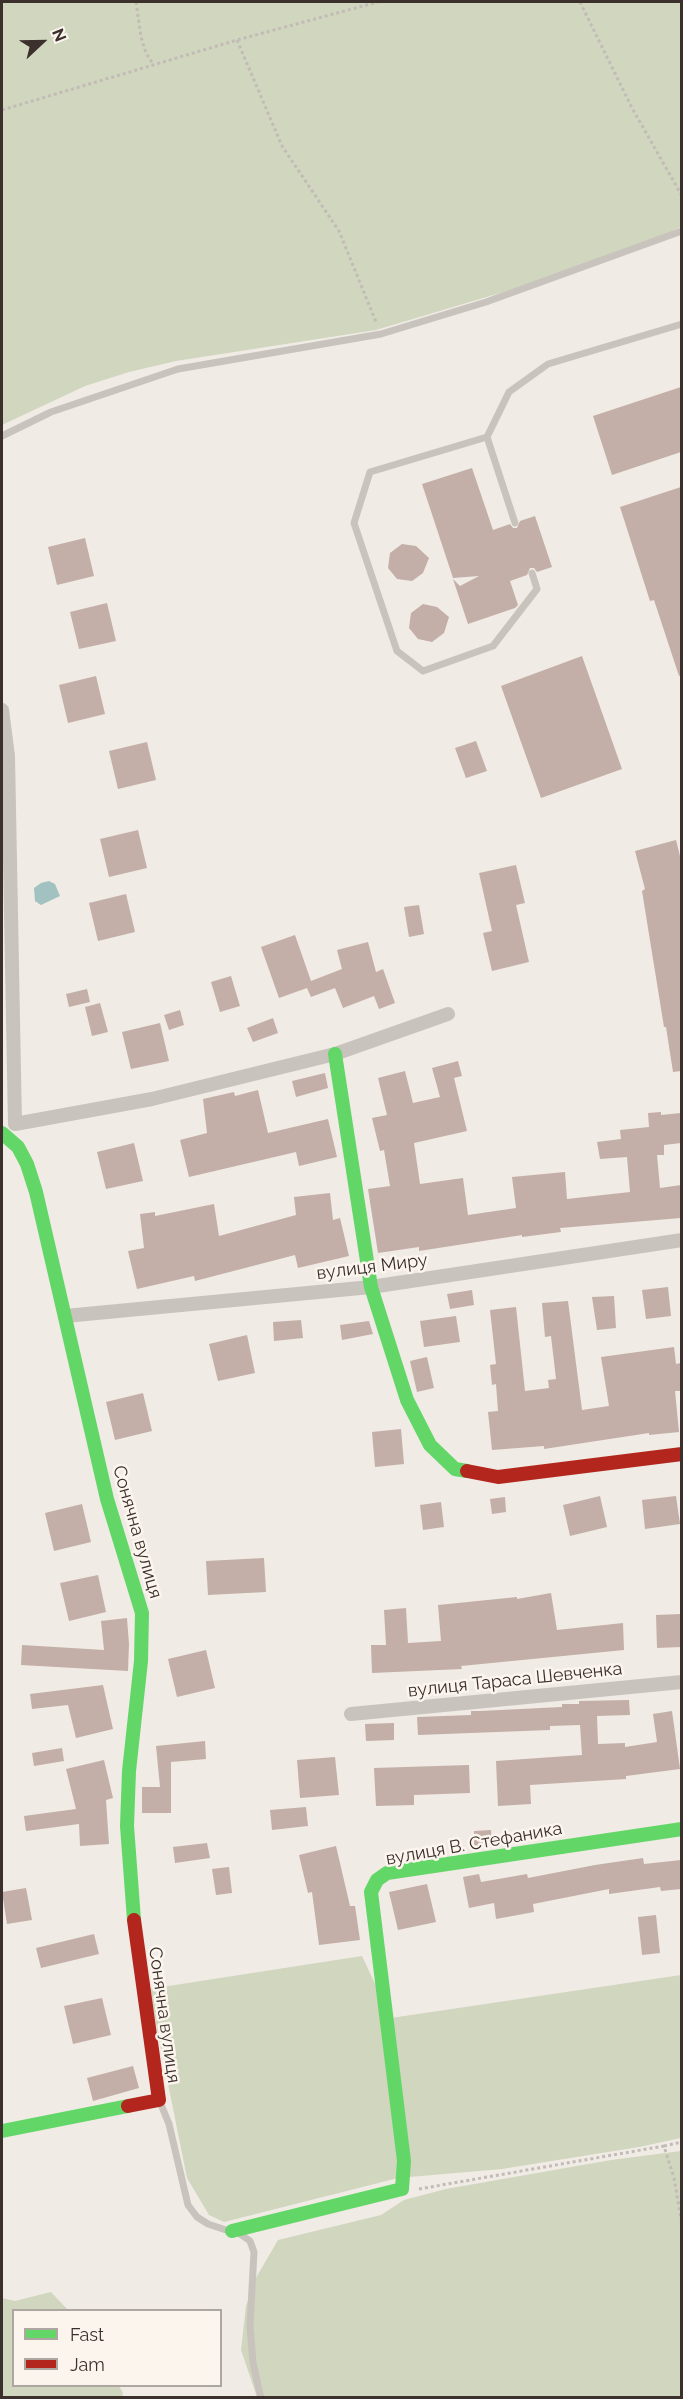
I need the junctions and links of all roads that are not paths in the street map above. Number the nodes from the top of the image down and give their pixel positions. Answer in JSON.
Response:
{"nodes":[{"id":1,"x":681,"y":231,"type":"edge"},
{"id":2,"x":681,"y":324,"type":"edge"},
{"id":3,"x":2,"y":436,"type":"edge"},
{"id":4,"x":487,"y":437,"type":"junction"},
{"id":5,"x":515,"y":523,"type":"dead end"},
{"id":6,"x":532,"y":573,"type":"dead end"},
{"id":7,"x":2,"y":710,"type":"edge"},
{"id":8,"x":5,"y":757,"type":"edge"},
{"id":9,"x":448,"y":1014,"type":"dead end"},
{"id":10,"x":335,"y":1054,"type":"junction"},
{"id":11,"x":15,"y":1125,"type":"junction"},
{"id":12,"x":3,"y":1134,"type":"edge"},
{"id":13,"x":681,"y":1240,"type":"edge"},
{"id":14,"x":371,"y":1287,"type":"junction"},
{"id":15,"x":65,"y":1316,"type":"junction"},
{"id":16,"x":681,"y":1454,"type":"edge"},
{"id":17,"x":681,"y":1682,"type":"edge"},
{"id":18,"x":351,"y":1714,"type":"dead end"},
{"id":19,"x":681,"y":1829,"type":"edge"},
{"id":20,"x":159,"y":2100,"type":"junction"},
{"id":21,"x":2,"y":2131,"type":"edge"},
{"id":22,"x":232,"y":2231,"type":"junction"},
{"id":23,"x":261,"y":2397,"type":"edge"}],
"edges":[{"from":1,"to":3,"type":"lane"},
{"from":2,"to":4,"type":"lane"},
{"from":4,"to":5,"type":"lane"},
{"from":4,"to":6,"type":"lane"},
{"from":7,"to":8,"type":"street"},
{"from":8,"to":11,"type":"street"},
{"from":9,"to":10,"type":"street"},
{"from":10,"to":11,"type":"street"},
{"from":10,"to":14,"type":"street"},
{"from":11,"to":12,"type":"street"},
{"from":12,"to":15,"type":"street","name":"Сонячна вулиця"},
{"from":13,"to":14,"type":"street","name":"вулиця Миру"},
{"from":14,"to":15,"type":"street","name":"вулиця Миру"},
{"from":14,"to":16,"type":"street"},
{"from":15,"to":20,"type":"street","name":"Сонячна вулиця"},
{"from":17,"to":18,"type":"street","name":"вулиця Тараса Шевченка"},
{"from":19,"to":22,"type":"street","name":"вулиця В. Стефаника"},
{"from":20,"to":21,"type":"street"},
{"from":20,"to":22,"type":"lane"},
{"from":22,"to":23,"type":"lane"}]}
